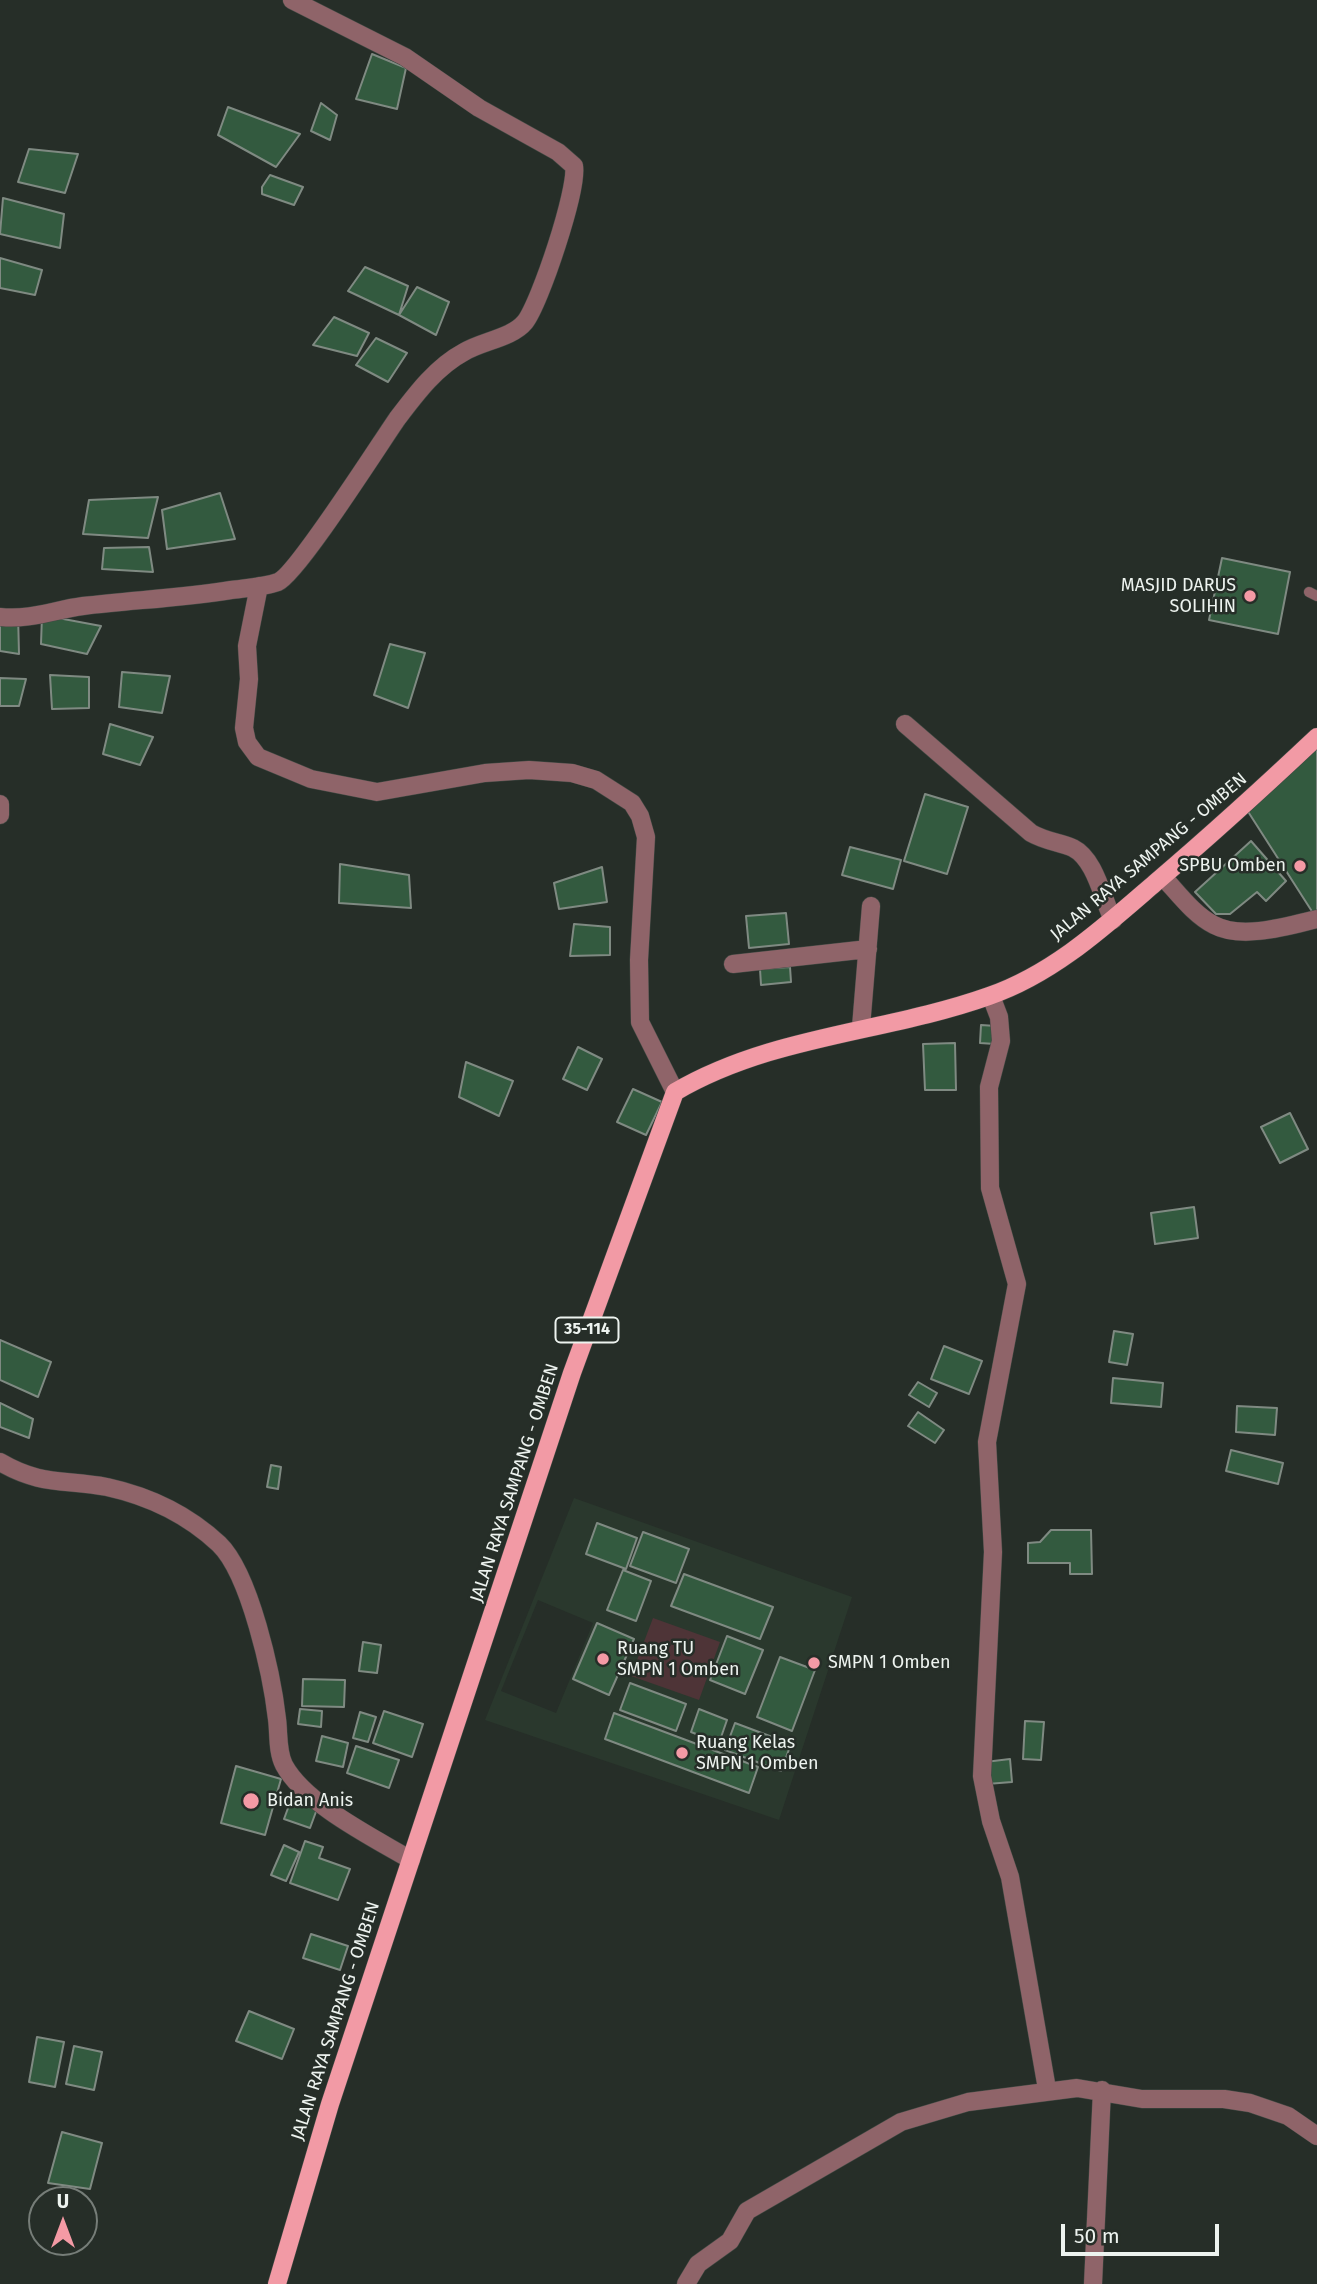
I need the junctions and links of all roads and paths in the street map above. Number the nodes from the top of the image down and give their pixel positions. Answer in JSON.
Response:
{"nodes":[{"id":1,"x":292,"y":0,"type":"edge"},
{"id":2,"x":259,"y":586,"type":"junction"},
{"id":3,"x":0,"y":617,"type":"edge"},
{"id":4,"x":905,"y":724,"type":"dead end"},
{"id":5,"x":1317,"y":737,"type":"edge"},
{"id":6,"x":0,"y":804,"type":"edge"},
{"id":7,"x":0,"y":815,"type":"edge"},
{"id":8,"x":1163,"y":877,"type":"junction"},
{"id":9,"x":872,"y":906,"type":"dead end"},
{"id":10,"x":1113,"y":919,"type":"junction"},
{"id":11,"x":1317,"y":919,"type":"edge"},
{"id":12,"x":868,"y":949,"type":"junction"},
{"id":13,"x":733,"y":964,"type":"dead end"},
{"id":14,"x":991,"y":996,"type":"junction"},
{"id":15,"x":861,"y":1027,"type":"junction"},
{"id":16,"x":675,"y":1092,"type":"junction"},
{"id":17,"x":0,"y":1462,"type":"edge"},
{"id":18,"x":411,"y":1860,"type":"junction"},
{"id":19,"x":1047,"y":2089,"type":"junction"},
{"id":20,"x":1101,"y":2090,"type":"junction"},
{"id":21,"x":1317,"y":2136,"type":"edge"},
{"id":22,"x":277,"y":2284,"type":"edge"},
{"id":23,"x":685,"y":2284,"type":"edge"},
{"id":24,"x":1093,"y":2284,"type":"edge"}],
"edges":[{"from":1,"to":2,"type":"street"},
{"from":2,"to":3,"type":"street"},
{"from":2,"to":16,"type":"street"},
{"from":4,"to":10,"type":"street"},
{"from":5,"to":8,"type":"main road","name":"JALAN RAYA SAMPANG - OMBEN"},
{"from":6,"to":7,"type":"street"},
{"from":8,"to":10,"type":"main road","name":"JALAN RAYA SAMPANG - OMBEN"},
{"from":8,"to":11,"type":"street"},
{"from":9,"to":12,"type":"street"},
{"from":10,"to":14,"type":"main road","name":"JALAN RAYA SAMPANG - OMBEN"},
{"from":12,"to":13,"type":"street"},
{"from":12,"to":15,"type":"street"},
{"from":14,"to":15,"type":"main road","name":"JALAN RAYA SAMPANG - OMBEN"},
{"from":14,"to":19,"type":"street"},
{"from":15,"to":16,"type":"main road","name":"JALAN RAYA SAMPANG - OMBEN"},
{"from":16,"to":18,"type":"main road","name":"JALAN RAYA SAMPANG - OMBEN","number":"35-114"},
{"from":17,"to":18,"type":"street"},
{"from":18,"to":22,"type":"main road","name":"JALAN RAYA SAMPANG - OMBEN","number":"35-114"},
{"from":19,"to":20,"type":"street"},
{"from":19,"to":23,"type":"street"},
{"from":20,"to":21,"type":"street"},
{"from":20,"to":24,"type":"street"}]}
